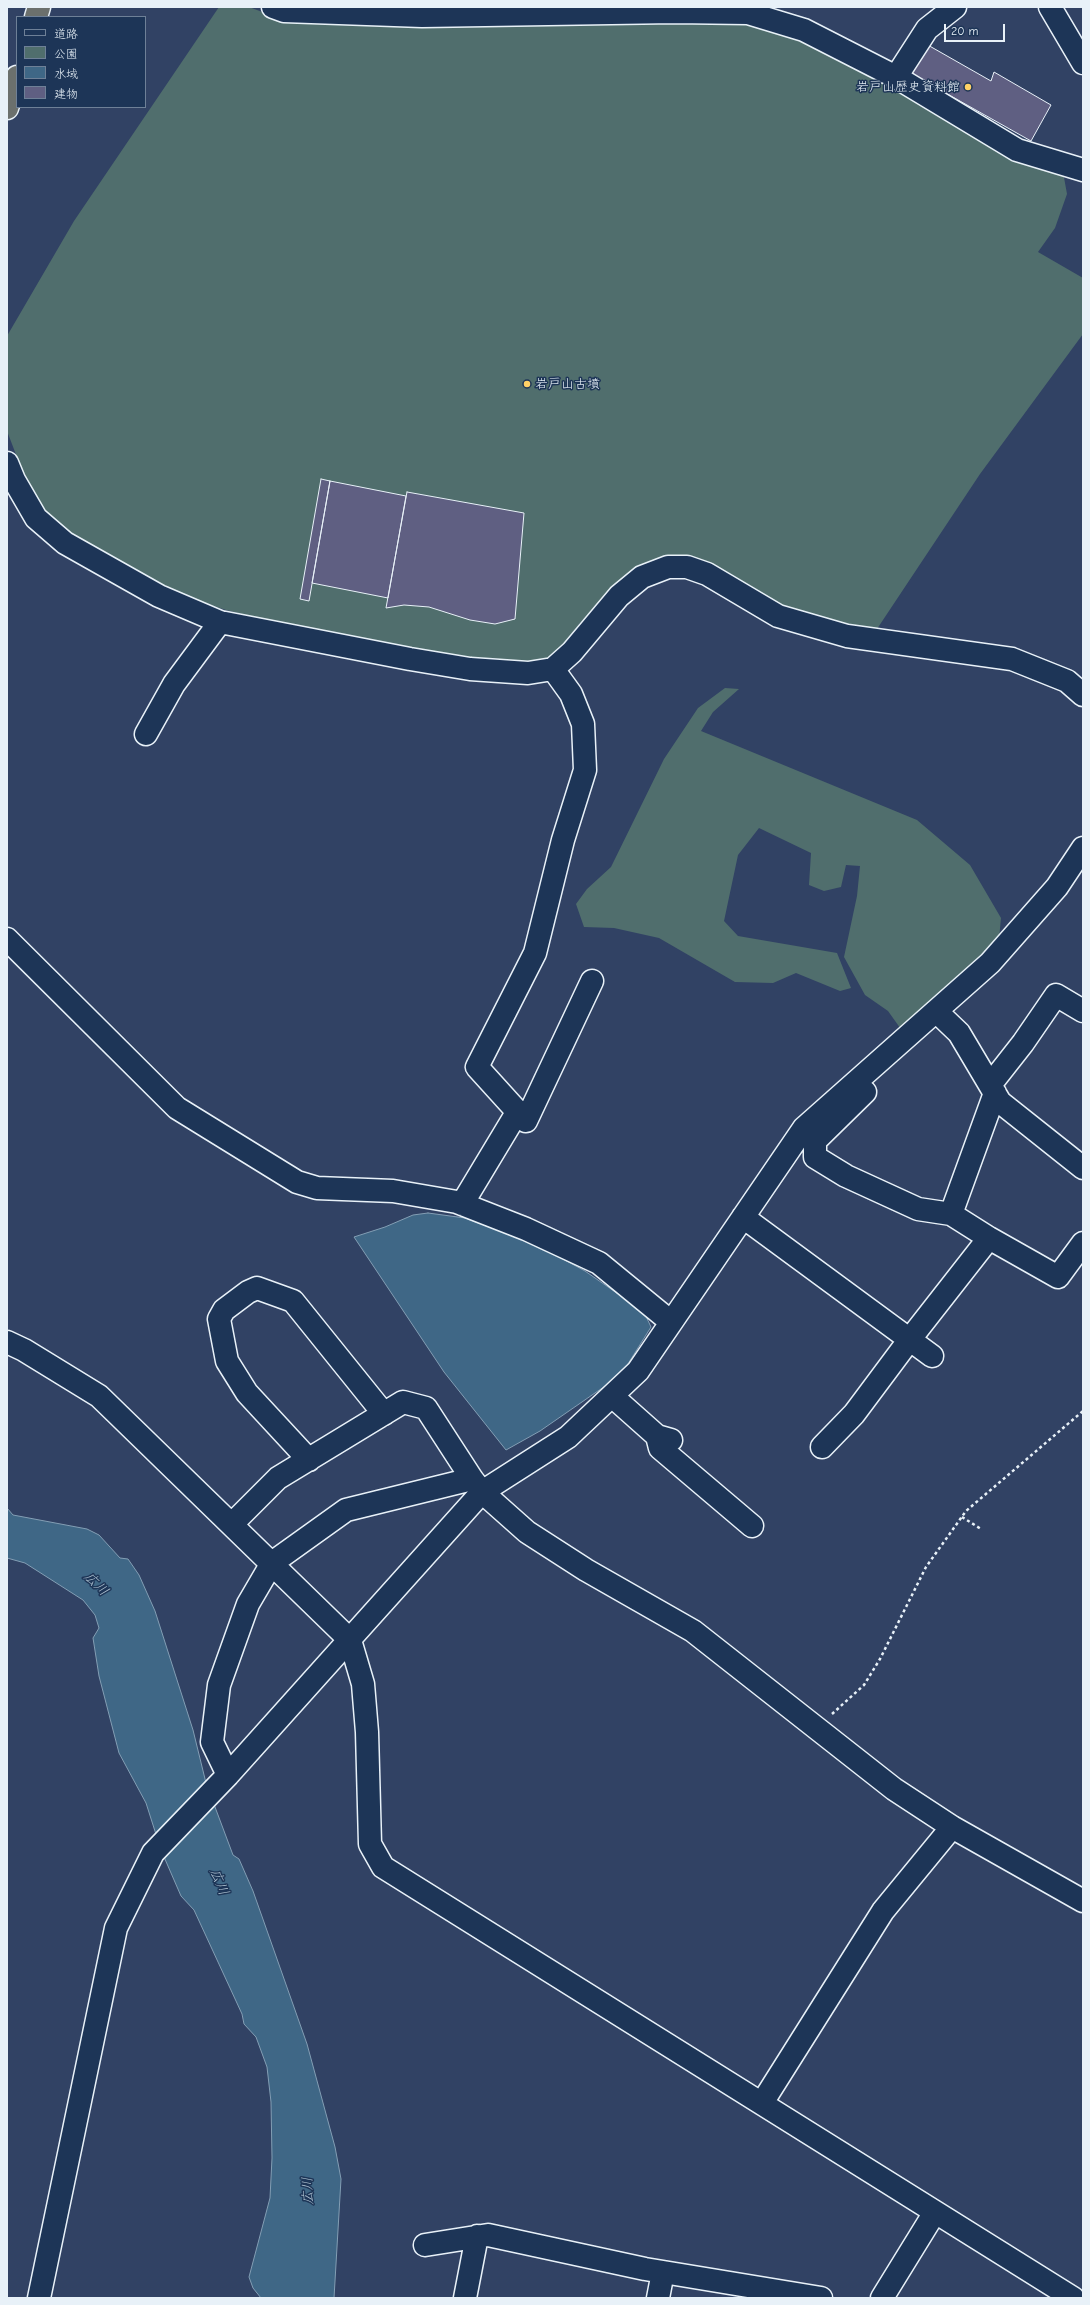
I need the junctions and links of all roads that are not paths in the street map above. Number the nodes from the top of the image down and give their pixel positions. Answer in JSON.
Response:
{"nodes":[{"id":1,"x":272,"y":7,"type":"edge"},
{"id":2,"x":954,"y":7,"type":"edge"},
{"id":3,"x":1050,"y":7,"type":"edge"},
{"id":4,"x":1083,"y":63,"type":"edge"},
{"id":5,"x":896,"y":77,"type":"junction"},
{"id":6,"x":16,"y":80,"type":"edge"},
{"id":7,"x":7,"y":108,"type":"edge"},
{"id":8,"x":1083,"y":170,"type":"edge"},
{"id":9,"x":7,"y":463,"type":"edge"},
{"id":10,"x":220,"y":622,"type":"junction"},
{"id":11,"x":553,"y":669,"type":"junction"},
{"id":12,"x":1083,"y":695,"type":"edge"},
{"id":13,"x":146,"y":734,"type":"dead end"},
{"id":14,"x":1083,"y":848,"type":"edge"},
{"id":15,"x":7,"y":939,"type":"edge"},
{"id":16,"x":592,"y":981,"type":"dead end"},
{"id":17,"x":936,"y":1011,"type":"junction"},
{"id":18,"x":1083,"y":1011,"type":"edge"},
{"id":19,"x":904,"y":1039,"type":"junction"},
{"id":20,"x":992,"y":1089,"type":"junction"},
{"id":21,"x":518,"y":1111,"type":"junction"},
{"id":22,"x":1083,"y":1168,"type":"edge"},
{"id":23,"x":462,"y":1204,"type":"junction"},
{"id":24,"x":951,"y":1214,"type":"junction"},
{"id":25,"x":742,"y":1218,"type":"junction"},
{"id":26,"x":989,"y":1238,"type":"junction"},
{"id":27,"x":1083,"y":1243,"type":"edge"},
{"id":28,"x":671,"y":1322,"type":"junction"},
{"id":29,"x":910,"y":1339,"type":"junction"},
{"id":30,"x":7,"y":1342,"type":"edge"},
{"id":31,"x":932,"y":1356,"type":"dead end"},
{"id":32,"x":612,"y":1396,"type":"junction"},
{"id":33,"x":384,"y":1414,"type":"junction"},
{"id":34,"x":822,"y":1447,"type":"dead end"},
{"id":35,"x":308,"y":1460,"type":"junction"},
{"id":36,"x":477,"y":1486,"type":"junction"},
{"id":37,"x":232,"y":1524,"type":"junction"},
{"id":38,"x":752,"y":1526,"type":"dead end"},
{"id":39,"x":272,"y":1563,"type":"junction"},
{"id":40,"x":350,"y":1640,"type":"junction"},
{"id":41,"x":223,"y":1780,"type":"junction"},
{"id":42,"x":952,"y":1827,"type":"junction"},
{"id":43,"x":1083,"y":1901,"type":"edge"},
{"id":44,"x":762,"y":2103,"type":"junction"},
{"id":45,"x":935,"y":2212,"type":"junction"},
{"id":46,"x":477,"y":2236,"type":"junction"},
{"id":47,"x":425,"y":2245,"type":"dead end"},
{"id":48,"x":663,"y":2272,"type":"junction"},
{"id":49,"x":39,"y":2298,"type":"edge"},
{"id":50,"x":465,"y":2298,"type":"edge"},
{"id":51,"x":658,"y":2298,"type":"edge"},
{"id":52,"x":822,"y":2298,"type":"edge"},
{"id":53,"x":882,"y":2298,"type":"edge"},
{"id":54,"x":1073,"y":2298,"type":"edge"}],
"edges":[{"from":1,"to":5,"type":"street"},
{"from":2,"to":5,"type":"street"},
{"from":3,"to":4,"type":"street"},
{"from":5,"to":8,"type":"street"},
{"from":6,"to":7,"type":"highway"},
{"from":9,"to":10,"type":"street"},
{"from":10,"to":11,"type":"street"},
{"from":10,"to":13,"type":"street"},
{"from":11,"to":12,"type":"street"},
{"from":11,"to":21,"type":"street"},
{"from":14,"to":17,"type":"street"},
{"from":15,"to":23,"type":"street"},
{"from":16,"to":21,"type":"street"},
{"from":17,"to":19,"type":"street"},
{"from":17,"to":20,"type":"street"},
{"from":18,"to":20,"type":"street"},
{"from":19,"to":24,"type":"street"},
{"from":19,"to":25,"type":"street"},
{"from":20,"to":22,"type":"street"},
{"from":20,"to":24,"type":"street"},
{"from":21,"to":23,"type":"street"},
{"from":23,"to":28,"type":"street"},
{"from":24,"to":26,"type":"street"},
{"from":25,"to":28,"type":"street"},
{"from":25,"to":29,"type":"street"},
{"from":26,"to":27,"type":"street"},
{"from":26,"to":29,"type":"street"},
{"from":28,"to":32,"type":"street"},
{"from":29,"to":31,"type":"street"},
{"from":29,"to":34,"type":"street"},
{"from":30,"to":37,"type":"street"},
{"from":32,"to":36,"type":"street"},
{"from":32,"to":38,"type":"street"},
{"from":33,"to":35,"type":"street"},
{"from":33,"to":35,"type":"street"},
{"from":33,"to":36,"type":"street"},
{"from":35,"to":37,"type":"street"},
{"from":36,"to":39,"type":"street"},
{"from":36,"to":40,"type":"street"},
{"from":36,"to":42,"type":"street"},
{"from":37,"to":39,"type":"street"},
{"from":39,"to":40,"type":"street"},
{"from":39,"to":41,"type":"street"},
{"from":40,"to":41,"type":"street"},
{"from":40,"to":44,"type":"street"},
{"from":41,"to":49,"type":"street"},
{"from":42,"to":43,"type":"street"},
{"from":42,"to":44,"type":"street"},
{"from":44,"to":45,"type":"street"},
{"from":45,"to":53,"type":"street"},
{"from":45,"to":54,"type":"street"},
{"from":46,"to":47,"type":"street"},
{"from":46,"to":48,"type":"street"},
{"from":46,"to":50,"type":"street"},
{"from":48,"to":51,"type":"street"},
{"from":48,"to":52,"type":"street"}]}
